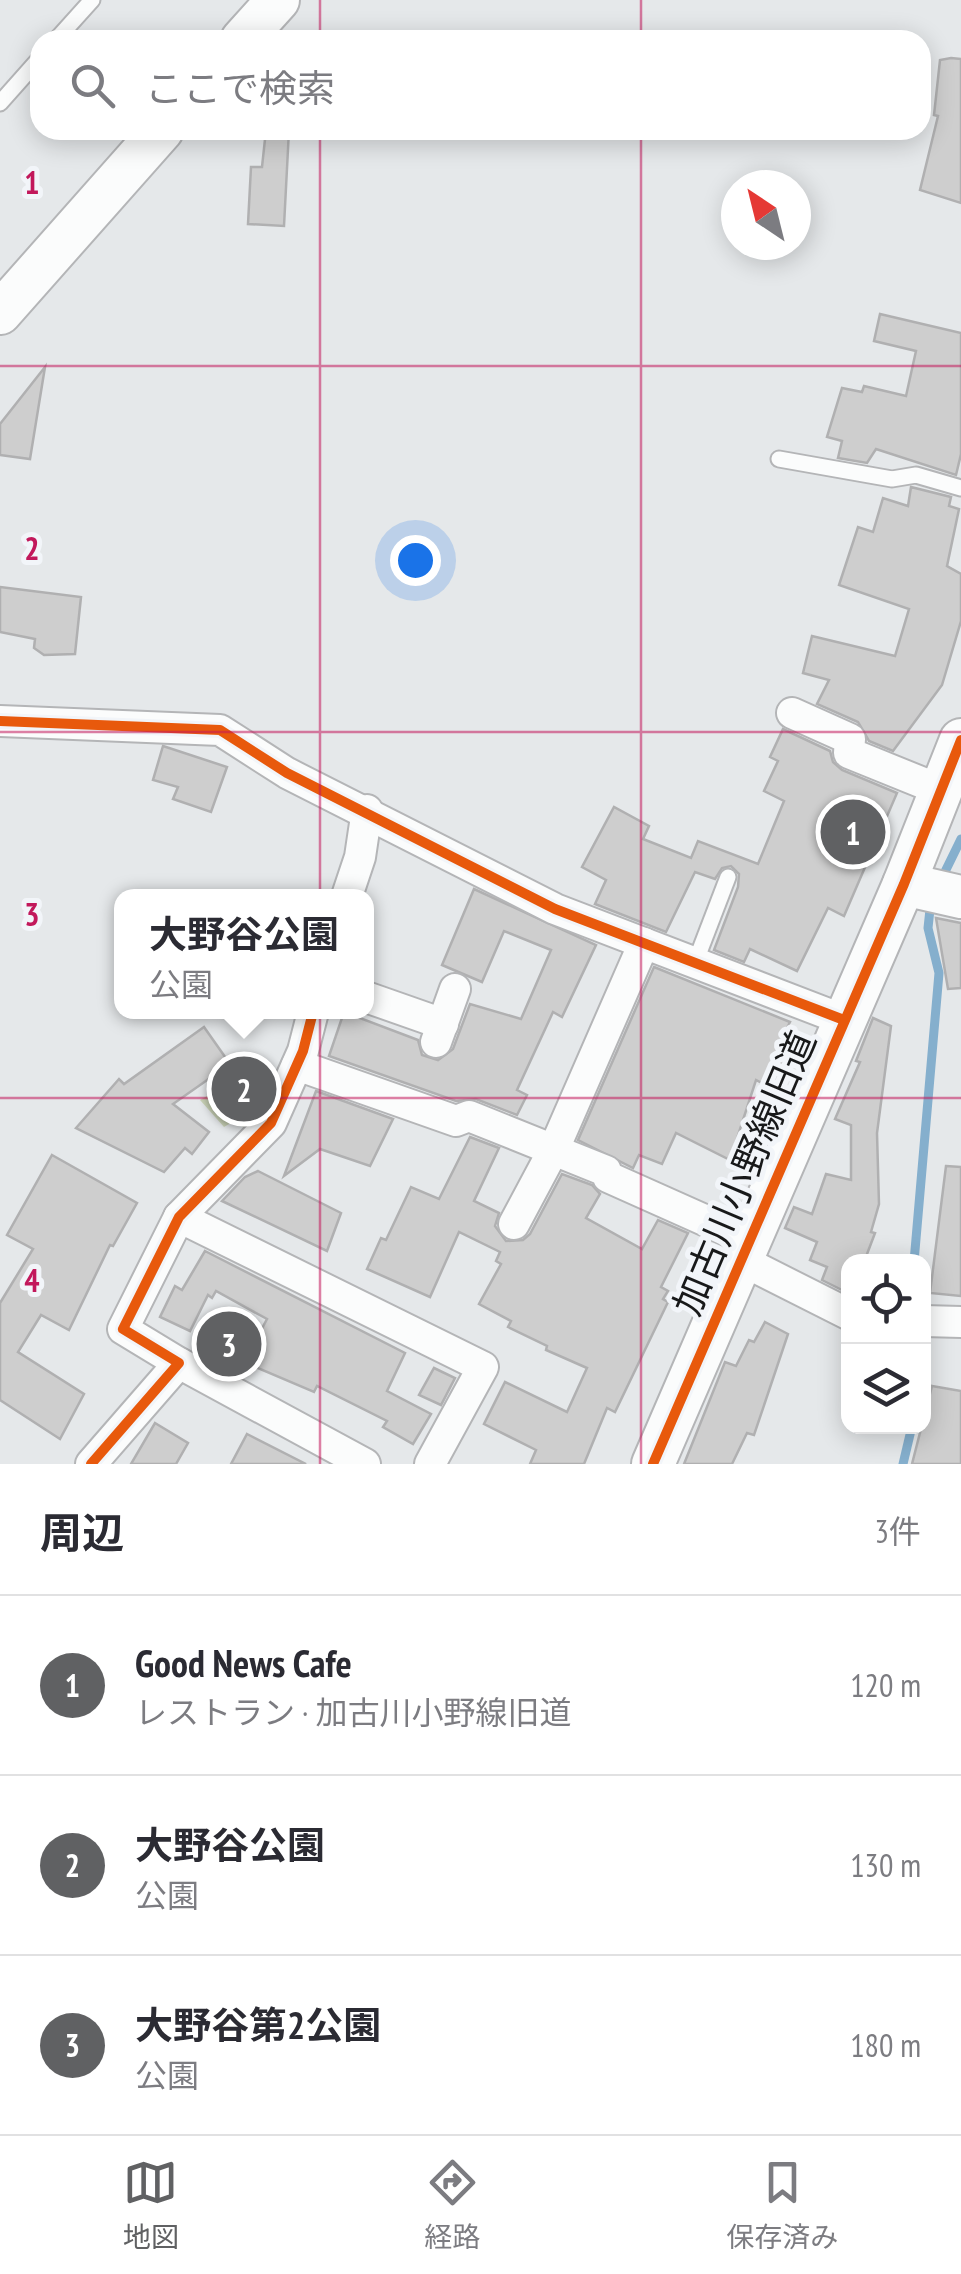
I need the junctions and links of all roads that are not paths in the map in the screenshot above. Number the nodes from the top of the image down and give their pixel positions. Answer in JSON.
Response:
{"nodes":[{"id":1,"x":92,"y":0,"type":"edge"},
{"id":2,"x":278,"y":0,"type":"edge"},
{"id":3,"x":65,"y":30,"type":"edge"},
{"id":4,"x":251,"y":30,"type":"edge"},
{"id":5,"x":30,"y":69,"type":"edge"},
{"id":6,"x":0,"y":103,"type":"edge"},
{"id":7,"x":153,"y":140,"type":"edge"},
{"id":8,"x":0,"y":313,"type":"edge"},
{"id":9,"x":779,"y":460,"type":"dead end"},
{"id":10,"x":961,"y":488,"type":"edge"},
{"id":11,"x":792,"y":714,"type":"dead end"},
{"id":12,"x":0,"y":721,"type":"edge"},
{"id":13,"x":961,"y":740,"type":"edge"},
{"id":14,"x":943,"y":792,"type":"junction"},
{"id":15,"x":367,"y":810,"type":"junction"},
{"id":16,"x":728,"y":876,"type":"dead end"},
{"id":17,"x":904,"y":884,"type":"junction"},
{"id":18,"x":349,"y":889,"type":"edge"},
{"id":19,"x":961,"y":896,"type":"edge"},
{"id":20,"x":644,"y":943,"type":"junction"},
{"id":21,"x":695,"y":963,"type":"junction"},
{"id":22,"x":456,"y":989,"type":"dead end"},
{"id":23,"x":374,"y":1002,"type":"edge"},
{"id":24,"x":311,"y":1019,"type":"edge"},
{"id":25,"x":844,"y":1020,"type":"junction"},
{"id":26,"x":297,"y":1065,"type":"junction"},
{"id":27,"x":554,"y":1149,"type":"junction"},
{"id":28,"x":178,"y":1217,"type":"junction"},
{"id":29,"x":514,"y":1224,"type":"dead end"},
{"id":30,"x":745,"y":1250,"type":"junction"},
{"id":31,"x":841,"y":1310,"type":"edge"},
{"id":32,"x":931,"y":1321,"type":"edge"},
{"id":33,"x":961,"y":1322,"type":"edge"},
{"id":34,"x":179,"y":1363,"type":"junction"},
{"id":35,"x":91,"y":1464,"type":"edge"},
{"id":36,"x":365,"y":1464,"type":"edge"},
{"id":37,"x":430,"y":1464,"type":"edge"},
{"id":38,"x":653,"y":1464,"type":"edge"}],
"edges":[{"from":1,"to":3,"type":"lane"},
{"from":2,"to":4,"type":"street"},
{"from":5,"to":6,"type":"lane"},
{"from":7,"to":8,"type":"street"},
{"from":9,"to":10,"type":"lane"},
{"from":11,"to":14,"type":"street"},
{"from":12,"to":15,"type":"street"},
{"from":13,"to":14,"type":"street","name":"加古川小野線旧道"},
{"from":14,"to":17,"type":"street","name":"加古川小野線旧道"},
{"from":15,"to":18,"type":"street"},
{"from":15,"to":20,"type":"street"},
{"from":16,"to":21,"type":"lane"},
{"from":17,"to":19,"type":"street"},
{"from":17,"to":25,"type":"street","name":"加古川小野線旧道"},
{"from":20,"to":21,"type":"street"},
{"from":20,"to":27,"type":"street"},
{"from":21,"to":25,"type":"street"},
{"from":22,"to":23,"type":"street"},
{"from":24,"to":26,"type":"street"},
{"from":25,"to":30,"type":"street","name":"加古川小野線旧道"},
{"from":26,"to":27,"type":"street"},
{"from":26,"to":28,"type":"street"},
{"from":27,"to":29,"type":"street"},
{"from":27,"to":30,"type":"street"},
{"from":28,"to":34,"type":"street"},
{"from":28,"to":37,"type":"street"},
{"from":30,"to":31,"type":"street"},
{"from":30,"to":38,"type":"street","name":"加古川小野線旧道"},
{"from":32,"to":33,"type":"street"},
{"from":34,"to":35,"type":"street"},
{"from":34,"to":36,"type":"street"}]}
